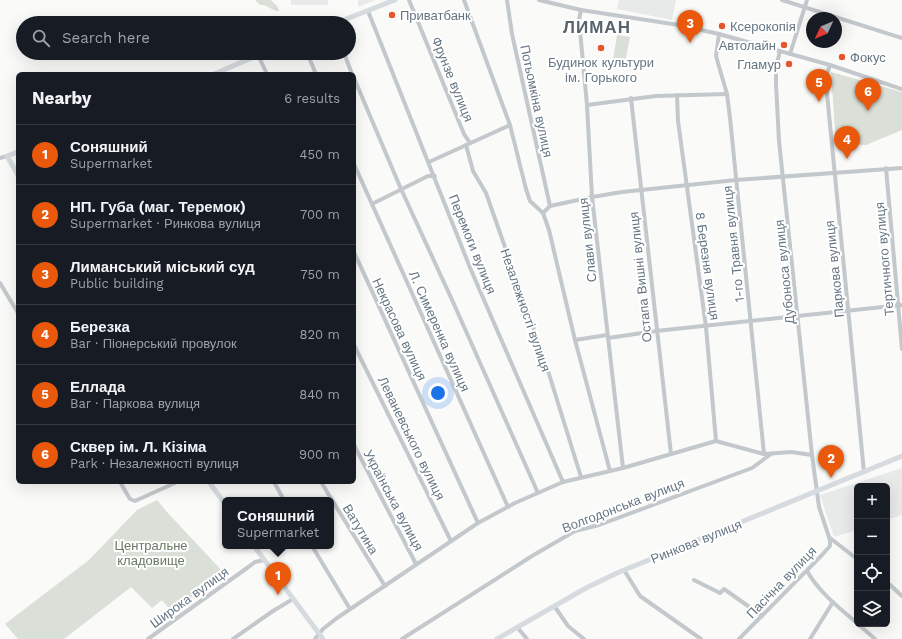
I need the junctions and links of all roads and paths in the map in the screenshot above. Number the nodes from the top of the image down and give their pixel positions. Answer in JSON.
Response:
{"nodes":[{"id":1,"x":396,"y":0,"type":"edge"},
{"id":2,"x":409,"y":0,"type":"edge"},
{"id":3,"x":464,"y":0,"type":"edge"},
{"id":4,"x":507,"y":0,"type":"edge"},
{"id":5,"x":539,"y":0,"type":"edge"},
{"id":6,"x":782,"y":0,"type":"edge"},
{"id":7,"x":807,"y":0,"type":"edge"},
{"id":8,"x":562,"y":2,"type":"edge"},
{"id":9,"x":805,"y":6,"type":"junction"},
{"id":10,"x":581,"y":10,"type":"junction"},
{"id":11,"x":368,"y":11,"type":"junction"},
{"id":12,"x":355,"y":16,"type":"edge"},
{"id":13,"x":719,"y":34,"type":"junction"},
{"id":14,"x":902,"y":38,"type":"edge"},
{"id":15,"x":780,"y":51,"type":"junction"},
{"id":16,"x":790,"y":54,"type":"junction"},
{"id":17,"x":246,"y":60,"type":"edge"},
{"id":18,"x":262,"y":60,"type":"edge"},
{"id":19,"x":310,"y":60,"type":"edge"},
{"id":20,"x":347,"y":60,"type":"edge"},
{"id":21,"x":830,"y":65,"type":"junction"},
{"id":22,"x":219,"y":72,"type":"edge"},
{"id":23,"x":267,"y":72,"type":"edge"},
{"id":24,"x":315,"y":72,"type":"edge"},
{"id":25,"x":351,"y":72,"type":"edge"},
{"id":26,"x":356,"y":83,"type":"edge"},
{"id":27,"x":902,"y":89,"type":"edge"},
{"id":28,"x":726,"y":94,"type":"junction"},
{"id":29,"x":677,"y":95,"type":"junction"},
{"id":30,"x":631,"y":98,"type":"junction"},
{"id":31,"x":587,"y":105,"type":"junction"},
{"id":32,"x":510,"y":125,"type":"junction"},
{"id":33,"x":468,"y":144,"type":"junction"},
{"id":34,"x":16,"y":153,"type":"edge"},
{"id":35,"x":6,"y":156,"type":"junction"},
{"id":36,"x":0,"y":158,"type":"edge"},
{"id":37,"x":429,"y":162,"type":"junction"},
{"id":38,"x":356,"y":168,"type":"edge"},
{"id":39,"x":886,"y":168,"type":"junction"},
{"id":40,"x":902,"y":168,"type":"edge"},
{"id":41,"x":16,"y":172,"type":"edge"},
{"id":42,"x":835,"y":172,"type":"junction"},
{"id":43,"x":434,"y":176,"type":"junction"},
{"id":44,"x":783,"y":177,"type":"junction"},
{"id":45,"x":736,"y":180,"type":"junction"},
{"id":46,"x":687,"y":186,"type":"junction"},
{"id":47,"x":400,"y":189,"type":"junction"},
{"id":48,"x":640,"y":190,"type":"junction"},
{"id":49,"x":592,"y":197,"type":"junction"},
{"id":50,"x":372,"y":204,"type":"junction"},
{"id":51,"x":550,"y":206,"type":"junction"},
{"id":52,"x":542,"y":213,"type":"junction"},
{"id":53,"x":356,"y":256,"type":"edge"},
{"id":54,"x":0,"y":282,"type":"edge"},
{"id":55,"x":900,"y":305,"type":"edge"},
{"id":56,"x":16,"y":309,"type":"edge"},
{"id":57,"x":848,"y":311,"type":"junction"},
{"id":58,"x":704,"y":315,"type":"junction"},
{"id":59,"x":798,"y":316,"type":"junction"},
{"id":60,"x":751,"y":321,"type":"junction"},
{"id":61,"x":717,"y":325,"type":"junction"},
{"id":62,"x":706,"y":327,"type":"junction"},
{"id":63,"x":694,"y":328,"type":"junction"},
{"id":64,"x":656,"y":331,"type":"junction"},
{"id":65,"x":608,"y":337,"type":"junction"},
{"id":66,"x":707,"y":339,"type":"junction"},
{"id":67,"x":575,"y":340,"type":"junction"},
{"id":68,"x":356,"y":349,"type":"edge"},
{"id":69,"x":902,"y":349,"type":"edge"},
{"id":70,"x":716,"y":441,"type":"junction"},
{"id":71,"x":356,"y":449,"type":"edge"},
{"id":72,"x":671,"y":454,"type":"junction"},
{"id":73,"x":764,"y":454,"type":"junction"},
{"id":74,"x":774,"y":454,"type":"junction"},
{"id":75,"x":812,"y":455,"type":"junction"},
{"id":76,"x":902,"y":456,"type":"edge"},
{"id":77,"x":623,"y":468,"type":"junction"},
{"id":78,"x":610,"y":471,"type":"junction"},
{"id":79,"x":864,"y":472,"type":"junction"},
{"id":80,"x":581,"y":477,"type":"junction"},
{"id":81,"x":563,"y":482,"type":"junction"},
{"id":82,"x":121,"y":484,"type":"edge"},
{"id":83,"x":173,"y":484,"type":"edge"},
{"id":84,"x":210,"y":484,"type":"edge"},
{"id":85,"x":275,"y":484,"type":"edge"},
{"id":86,"x":322,"y":484,"type":"edge"},
{"id":87,"x":816,"y":491,"type":"junction"},
{"id":88,"x":538,"y":494,"type":"junction"},
{"id":89,"x":282,"y":497,"type":"edge"},
{"id":90,"x":330,"y":497,"type":"edge"},
{"id":91,"x":222,"y":500,"type":"edge"},
{"id":92,"x":334,"y":503,"type":"edge"},
{"id":93,"x":508,"y":506,"type":"junction"},
{"id":94,"x":478,"y":522,"type":"junction"},
{"id":95,"x":830,"y":538,"type":"junction"},
{"id":96,"x":451,"y":541,"type":"junction"},
{"id":97,"x":256,"y":549,"type":"edge"},
{"id":98,"x":314,"y":549,"type":"edge"},
{"id":99,"x":854,"y":557,"type":"edge"},
{"id":100,"x":264,"y":560,"type":"junction"},
{"id":101,"x":416,"y":564,"type":"junction"},
{"id":102,"x":624,"y":570,"type":"junction"},
{"id":103,"x":807,"y":571,"type":"junction"},
{"id":104,"x":694,"y":580,"type":"dead end"},
{"id":105,"x":890,"y":585,"type":"edge"},
{"id":106,"x":385,"y":586,"type":"junction"},
{"id":107,"x":902,"y":596,"type":"edge"},
{"id":108,"x":293,"y":600,"type":"junction"},
{"id":109,"x":833,"y":602,"type":"junction"},
{"id":110,"x":555,"y":606,"type":"junction"},
{"id":111,"x":350,"y":609,"type":"junction"},
{"id":112,"x":762,"y":616,"type":"junction"},
{"id":113,"x":854,"y":620,"type":"edge"},
{"id":114,"x":517,"y":627,"type":"junction"},
{"id":115,"x":861,"y":627,"type":"edge"},
{"id":116,"x":322,"y":637,"type":"edge"},
{"id":117,"x":148,"y":639,"type":"edge"},
{"id":118,"x":233,"y":639,"type":"edge"},
{"id":119,"x":315,"y":639,"type":"edge"},
{"id":120,"x":402,"y":639,"type":"edge"},
{"id":121,"x":497,"y":639,"type":"edge"},
{"id":122,"x":527,"y":639,"type":"edge"},
{"id":123,"x":584,"y":639,"type":"edge"},
{"id":124,"x":701,"y":639,"type":"edge"},
{"id":125,"x":739,"y":639,"type":"edge"},
{"id":126,"x":810,"y":639,"type":"edge"},
{"id":127,"x":875,"y":639,"type":"edge"}],
"edges":[{"from":1,"to":11,"type":"main road"},
{"from":2,"to":33,"type":"street","name":"Фрунзе вулиця"},
{"from":3,"to":32,"type":"street"},
{"from":4,"to":51,"type":"street","name":"Потьомкіна вулиця"},
{"from":5,"to":8,"type":"street"},
{"from":6,"to":9,"type":"street"},
{"from":7,"to":9,"type":"street"},
{"from":8,"to":10,"type":"street"},
{"from":9,"to":14,"type":"street"},
{"from":9,"to":16,"type":"street"},
{"from":10,"to":13,"type":"street"},
{"from":10,"to":31,"type":"street","name":"Слави вулиця"},
{"from":11,"to":12,"type":"main road"},
{"from":11,"to":37,"type":"street","name":"Перемоги вулиця"},
{"from":13,"to":15,"type":"street"},
{"from":13,"to":28,"type":"street","name":"1-го Травня вулиця"},
{"from":15,"to":16,"type":"street"},
{"from":15,"to":44,"type":"street","name":"Дубоноса вулиця"},
{"from":16,"to":21,"type":"street"},
{"from":17,"to":22,"type":"main road"},
{"from":18,"to":23,"type":"street"},
{"from":19,"to":24,"type":"street"},
{"from":20,"to":25,"type":"street"},
{"from":21,"to":27,"type":"street"},
{"from":21,"to":42,"type":"street","name":"Паркова вулиця"},
{"from":26,"to":47,"type":"street"},
{"from":28,"to":29,"type":"street"},
{"from":28,"to":45,"type":"street","name":"1-го Травня вулиця"},
{"from":29,"to":30,"type":"street"},
{"from":29,"to":46,"type":"street","name":"8 Березня вулиця"},
{"from":30,"to":31,"type":"street"},
{"from":30,"to":48,"type":"street","name":"Остапа Вишні вулиця"},
{"from":31,"to":49,"type":"street","name":"Слави вулиця"},
{"from":32,"to":33,"type":"street"},
{"from":32,"to":52,"type":"street"},
{"from":33,"to":37,"type":"street"},
{"from":33,"to":80,"type":"street","name":"Незалежності вулиця"},
{"from":34,"to":35,"type":"main road"},
{"from":35,"to":36,"type":"street"},
{"from":35,"to":41,"type":"main road"},
{"from":37,"to":43,"type":"street","name":"Перемоги вулиця"},
{"from":38,"to":50,"type":"street","name":"Л. Симеренка вулиця"},
{"from":39,"to":40,"type":"street"},
{"from":39,"to":42,"type":"street"},
{"from":39,"to":55,"type":"street","name":"Тертичного вулиця"},
{"from":42,"to":44,"type":"street"},
{"from":42,"to":57,"type":"street","name":"Паркова вулиця"},
{"from":43,"to":47,"type":"street"},
{"from":43,"to":81,"type":"street","name":"Перемоги вулиця"},
{"from":44,"to":45,"type":"street"},
{"from":44,"to":59,"type":"street","name":"Дубоноса вулиця"},
{"from":45,"to":46,"type":"street"},
{"from":45,"to":60,"type":"street","name":"1-го Травня вулиця"},
{"from":46,"to":48,"type":"street"},
{"from":46,"to":58,"type":"street","name":"8 Березня вулиця"},
{"from":47,"to":50,"type":"street"},
{"from":47,"to":88,"type":"street"},
{"from":48,"to":49,"type":"street"},
{"from":48,"to":64,"type":"street","name":"Остапа Вишні вулиця"},
{"from":49,"to":51,"type":"street"},
{"from":49,"to":65,"type":"street","name":"Слави вулиця"},
{"from":50,"to":93,"type":"street","name":"Л. Симеренка вулиця"},
{"from":51,"to":52,"type":"street"},
{"from":52,"to":67,"type":"street"},
{"from":53,"to":94,"type":"street","name":"Некрасова вулиця"},
{"from":54,"to":56,"type":"street"},
{"from":55,"to":57,"type":"street"},
{"from":55,"to":69,"type":"street","name":"Тертичного вулиця"},
{"from":57,"to":59,"type":"street"},
{"from":57,"to":79,"type":"street","name":"Паркова вулиця"},
{"from":58,"to":62,"type":"street","name":"8 Березня вулиця"},
{"from":58,"to":63,"type":"street"},
{"from":59,"to":60,"type":"street"},
{"from":59,"to":75,"type":"street","name":"Дубоноса вулиця"},
{"from":60,"to":61,"type":"street"},
{"from":60,"to":73,"type":"street","name":"1-го Травня вулиця"},
{"from":61,"to":62,"type":"street"},
{"from":61,"to":66,"type":"street"},
{"from":62,"to":63,"type":"street"},
{"from":62,"to":66,"type":"street","name":"8 Березня вулиця"},
{"from":63,"to":64,"type":"street"},
{"from":64,"to":65,"type":"street"},
{"from":64,"to":72,"type":"street","name":"Остапа Вишні вулиця"},
{"from":65,"to":67,"type":"street"},
{"from":65,"to":77,"type":"street","name":"Слави вулиця"},
{"from":66,"to":70,"type":"street","name":"8 Березня вулиця"},
{"from":67,"to":78,"type":"street"},
{"from":68,"to":96,"type":"street","name":"Леваневського вулиця"},
{"from":70,"to":72,"type":"street"},
{"from":70,"to":73,"type":"street"},
{"from":71,"to":101,"type":"street","name":"Українська вулиця"},
{"from":72,"to":77,"type":"street"},
{"from":73,"to":74,"type":"street"},
{"from":74,"to":75,"type":"street"},
{"from":74,"to":120,"type":"street","name":"Волгодонська вулиця"},
{"from":75,"to":87,"type":"street","name":"Дубоноса вулиця"},
{"from":76,"to":79,"type":"main road","name":"Ринкова вулиця"},
{"from":77,"to":78,"type":"street"},
{"from":78,"to":80,"type":"street"},
{"from":79,"to":87,"type":"main road","name":"Ринкова вулиця"},
{"from":80,"to":81,"type":"street"},
{"from":81,"to":88,"type":"street"},
{"from":82,"to":83,"type":"street"},
{"from":84,"to":91,"type":"main road"},
{"from":85,"to":89,"type":"street"},
{"from":86,"to":90,"type":"street","name":"Ватутина"},
{"from":87,"to":95,"type":"street","name":"Пасічна вулиця"},
{"from":87,"to":102,"type":"main road","name":"Ринкова вулиця"},
{"from":88,"to":93,"type":"street"},
{"from":92,"to":106,"type":"street","name":"Ватутина"},
{"from":93,"to":94,"type":"street"},
{"from":94,"to":96,"type":"street"},
{"from":95,"to":99,"type":"street"},
{"from":95,"to":103,"type":"street","name":"Пасічна вулиця"},
{"from":96,"to":101,"type":"street"},
{"from":97,"to":100,"type":"main road"},
{"from":98,"to":111,"type":"street"},
{"from":100,"to":108,"type":"main road"},
{"from":100,"to":117,"type":"street","name":"Широка вулиця"},
{"from":101,"to":106,"type":"street"},
{"from":102,"to":110,"type":"main road","name":"Ринкова вулиця"},
{"from":102,"to":124,"type":"street"},
{"from":103,"to":109,"type":"street"},
{"from":103,"to":112,"type":"street","name":"Пасічна вулиця"},
{"from":104,"to":112,"type":"street"},
{"from":105,"to":107,"type":"street"},
{"from":106,"to":111,"type":"street"},
{"from":108,"to":116,"type":"main road"},
{"from":108,"to":118,"type":"street"},
{"from":109,"to":113,"type":"street"},
{"from":109,"to":126,"type":"street"},
{"from":110,"to":114,"type":"main road","name":"Ринкова вулиця"},
{"from":110,"to":123,"type":"street"},
{"from":111,"to":116,"type":"street"},
{"from":112,"to":125,"type":"street","name":"Пасічна вулиця"},
{"from":114,"to":121,"type":"main road","name":"Ринкова вулиця"},
{"from":114,"to":122,"type":"street"},
{"from":115,"to":127,"type":"street"},
{"from":116,"to":119,"type":"street"}]}
